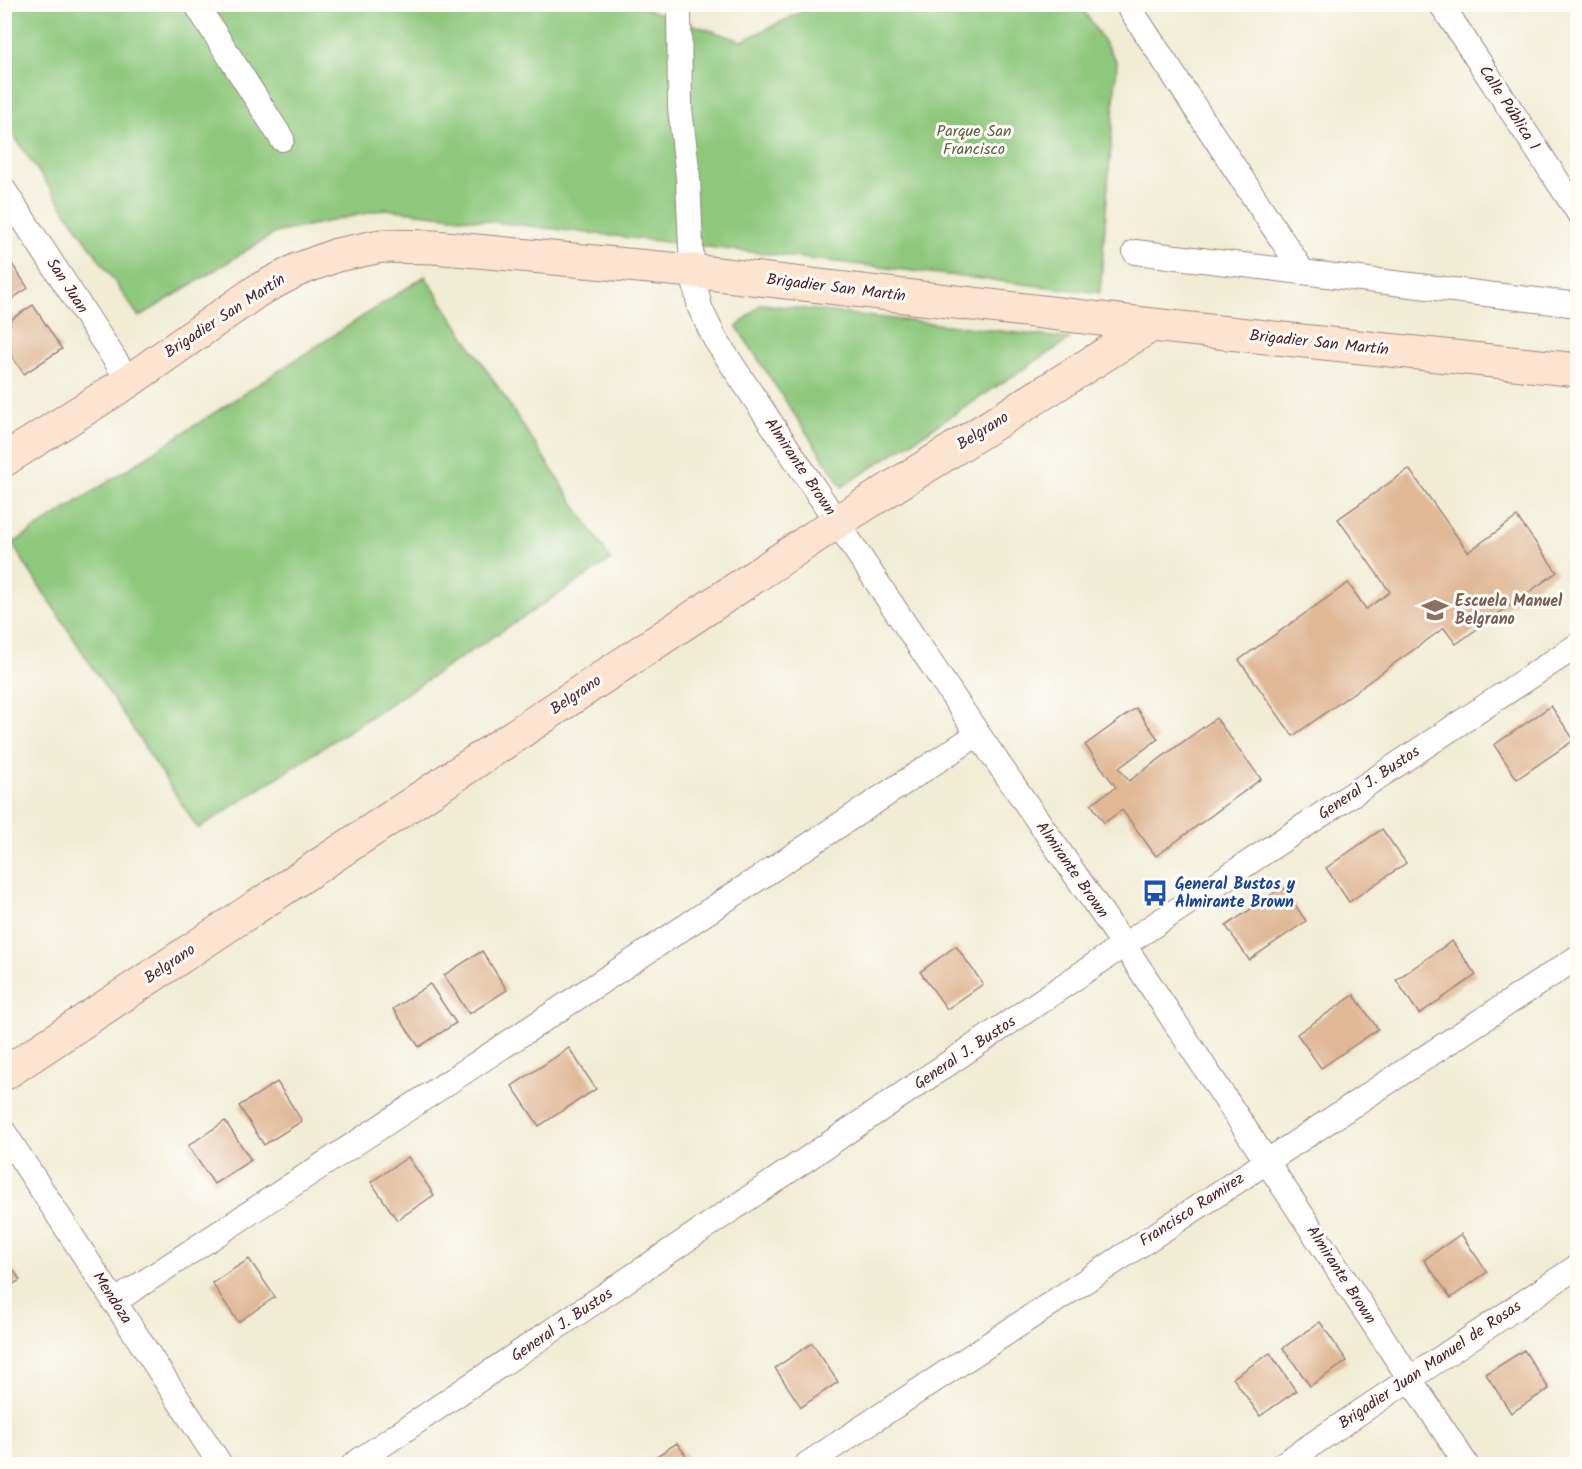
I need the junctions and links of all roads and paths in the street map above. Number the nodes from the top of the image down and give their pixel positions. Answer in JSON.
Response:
{"nodes":[{"id":1,"x":196,"y":4,"type":"edge"},
{"id":2,"x":679,"y":4,"type":"edge"},
{"id":3,"x":1127,"y":4,"type":"edge"},
{"id":4,"x":1441,"y":4,"type":"edge"},
{"id":5,"x":282,"y":139,"type":"dead end"},
{"id":6,"x":4,"y":190,"type":"edge"},
{"id":7,"x":1578,"y":212,"type":"edge"},
{"id":8,"x":1135,"y":252,"type":"dead end"},
{"id":9,"x":692,"y":271,"type":"junction"},
{"id":10,"x":1303,"y":272,"type":"junction"},
{"id":11,"x":1578,"y":305,"type":"edge"},
{"id":12,"x":1152,"y":325,"type":"junction"},
{"id":13,"x":1578,"y":370,"type":"edge"},
{"id":14,"x":129,"y":381,"type":"junction"},
{"id":15,"x":4,"y":460,"type":"edge"},
{"id":16,"x":837,"y":522,"type":"junction"},
{"id":17,"x":1578,"y":645,"type":"edge"},
{"id":18,"x":978,"y":734,"type":"junction"},
{"id":19,"x":1124,"y":945,"type":"junction"},
{"id":20,"x":1578,"y":957,"type":"edge"},
{"id":21,"x":4,"y":1074,"type":"edge"},
{"id":22,"x":4,"y":1132,"type":"edge"},
{"id":23,"x":1267,"y":1161,"type":"junction"},
{"id":24,"x":1578,"y":1266,"type":"edge"},
{"id":25,"x":114,"y":1302,"type":"junction"},
{"id":26,"x":1410,"y":1379,"type":"junction"},
{"id":27,"x":220,"y":1464,"type":"edge"},
{"id":28,"x":354,"y":1464,"type":"edge"},
{"id":29,"x":807,"y":1464,"type":"edge"},
{"id":30,"x":1283,"y":1464,"type":"edge"},
{"id":31,"x":1466,"y":1464,"type":"edge"}],
"edges":[{"from":1,"to":5,"type":"street"},
{"from":2,"to":9,"type":"street","name":"Almirante Brown"},
{"from":3,"to":10,"type":"street"},
{"from":4,"to":7,"type":"street","name":"Calle Pública 1"},
{"from":6,"to":14,"type":"street","name":"San Juan"},
{"from":8,"to":10,"type":"street"},
{"from":9,"to":12,"type":"main road","name":"Brigadier San Martín"},
{"from":9,"to":14,"type":"main road","name":"Brigadier San Martín"},
{"from":9,"to":16,"type":"street","name":"Almirante Brown"},
{"from":10,"to":11,"type":"street"},
{"from":12,"to":13,"type":"main road","name":"Brigadier San Martín"},
{"from":12,"to":16,"type":"main road","name":"Belgrano"},
{"from":14,"to":15,"type":"main road","name":"Brigadier San Martín"},
{"from":16,"to":18,"type":"street","name":"Almirante Brown"},
{"from":16,"to":21,"type":"main road","name":"Belgrano"},
{"from":17,"to":19,"type":"street","name":"General J. Bustos"},
{"from":18,"to":19,"type":"street","name":"Almirante Brown"},
{"from":18,"to":25,"type":"street"},
{"from":19,"to":23,"type":"street","name":"Almirante Brown"},
{"from":19,"to":28,"type":"street","name":"General J. Bustos"},
{"from":20,"to":23,"type":"street","name":"Francisco Ramirez"},
{"from":22,"to":25,"type":"street","name":"Mendoza"},
{"from":23,"to":26,"type":"street","name":"Almirante Brown"},
{"from":23,"to":29,"type":"street","name":"Francisco Ramirez"},
{"from":24,"to":26,"type":"street","name":"Brigadier Juan Manuel de Rosas"},
{"from":25,"to":27,"type":"street","name":"Mendoza"},
{"from":26,"to":30,"type":"street","name":"Brigadier Juan Manuel de Rosas"},
{"from":26,"to":31,"type":"street","name":"Almirante Brown"}]}
